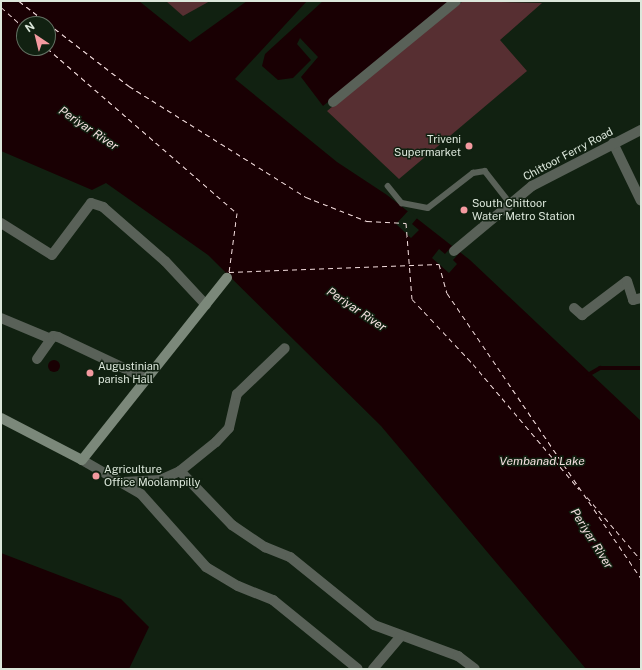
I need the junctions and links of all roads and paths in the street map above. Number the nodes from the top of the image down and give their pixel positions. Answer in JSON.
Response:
{"nodes":[{"id":1,"x":456,"y":1,"type":"edge"},
{"id":2,"x":333,"y":102,"type":"dead end"},
{"id":3,"x":641,"y":130,"type":"edge"},
{"id":4,"x":613,"y":143,"type":"junction"},
{"id":5,"x":388,"y":186,"type":"dead end"},
{"id":6,"x":641,"y":201,"type":"edge"},
{"id":7,"x":510,"y":203,"type":"junction"},
{"id":8,"x":1,"y":223,"type":"edge"},
{"id":9,"x":454,"y":251,"type":"dead end"},
{"id":10,"x":227,"y":278,"type":"dead end"},
{"id":11,"x":641,"y":298,"type":"edge"},
{"id":12,"x":206,"y":305,"type":"junction"},
{"id":13,"x":574,"y":308,"type":"dead end"},
{"id":14,"x":1,"y":318,"type":"edge"},
{"id":15,"x":51,"y":339,"type":"junction"},
{"id":16,"x":284,"y":348,"type":"dead end"},
{"id":17,"x":38,"y":359,"type":"dead end"},
{"id":18,"x":147,"y":379,"type":"junction"},
{"id":19,"x":1,"y":418,"type":"edge"},
{"id":20,"x":82,"y":460,"type":"junction"},
{"id":21,"x":180,"y":471,"type":"junction"},
{"id":22,"x":122,"y":482,"type":"junction"},
{"id":23,"x":400,"y":637,"type":"junction"},
{"id":24,"x":358,"y":669,"type":"edge"},
{"id":25,"x":373,"y":669,"type":"edge"},
{"id":26,"x":475,"y":669,"type":"edge"}],
"edges":[{"from":1,"to":2,"type":"street"},
{"from":3,"to":4,"type":"street","name":"Chittoor Ferry Road"},
{"from":4,"to":6,"type":"street"},
{"from":4,"to":7,"type":"street","name":"Chittoor Ferry Road"},
{"from":5,"to":7,"type":"lane"},
{"from":7,"to":9,"type":"street","name":"Chittoor Ferry Road"},
{"from":8,"to":12,"type":"street"},
{"from":10,"to":12,"type":"street"},
{"from":11,"to":13,"type":"street"},
{"from":12,"to":18,"type":"street"},
{"from":14,"to":15,"type":"street"},
{"from":15,"to":17,"type":"street"},
{"from":15,"to":18,"type":"street"},
{"from":16,"to":21,"type":"street"},
{"from":18,"to":20,"type":"street"},
{"from":19,"to":20,"type":"street"},
{"from":20,"to":22,"type":"street"},
{"from":21,"to":22,"type":"street"},
{"from":21,"to":23,"type":"street"},
{"from":22,"to":24,"type":"street"},
{"from":23,"to":25,"type":"street"},
{"from":23,"to":26,"type":"street"}]}
